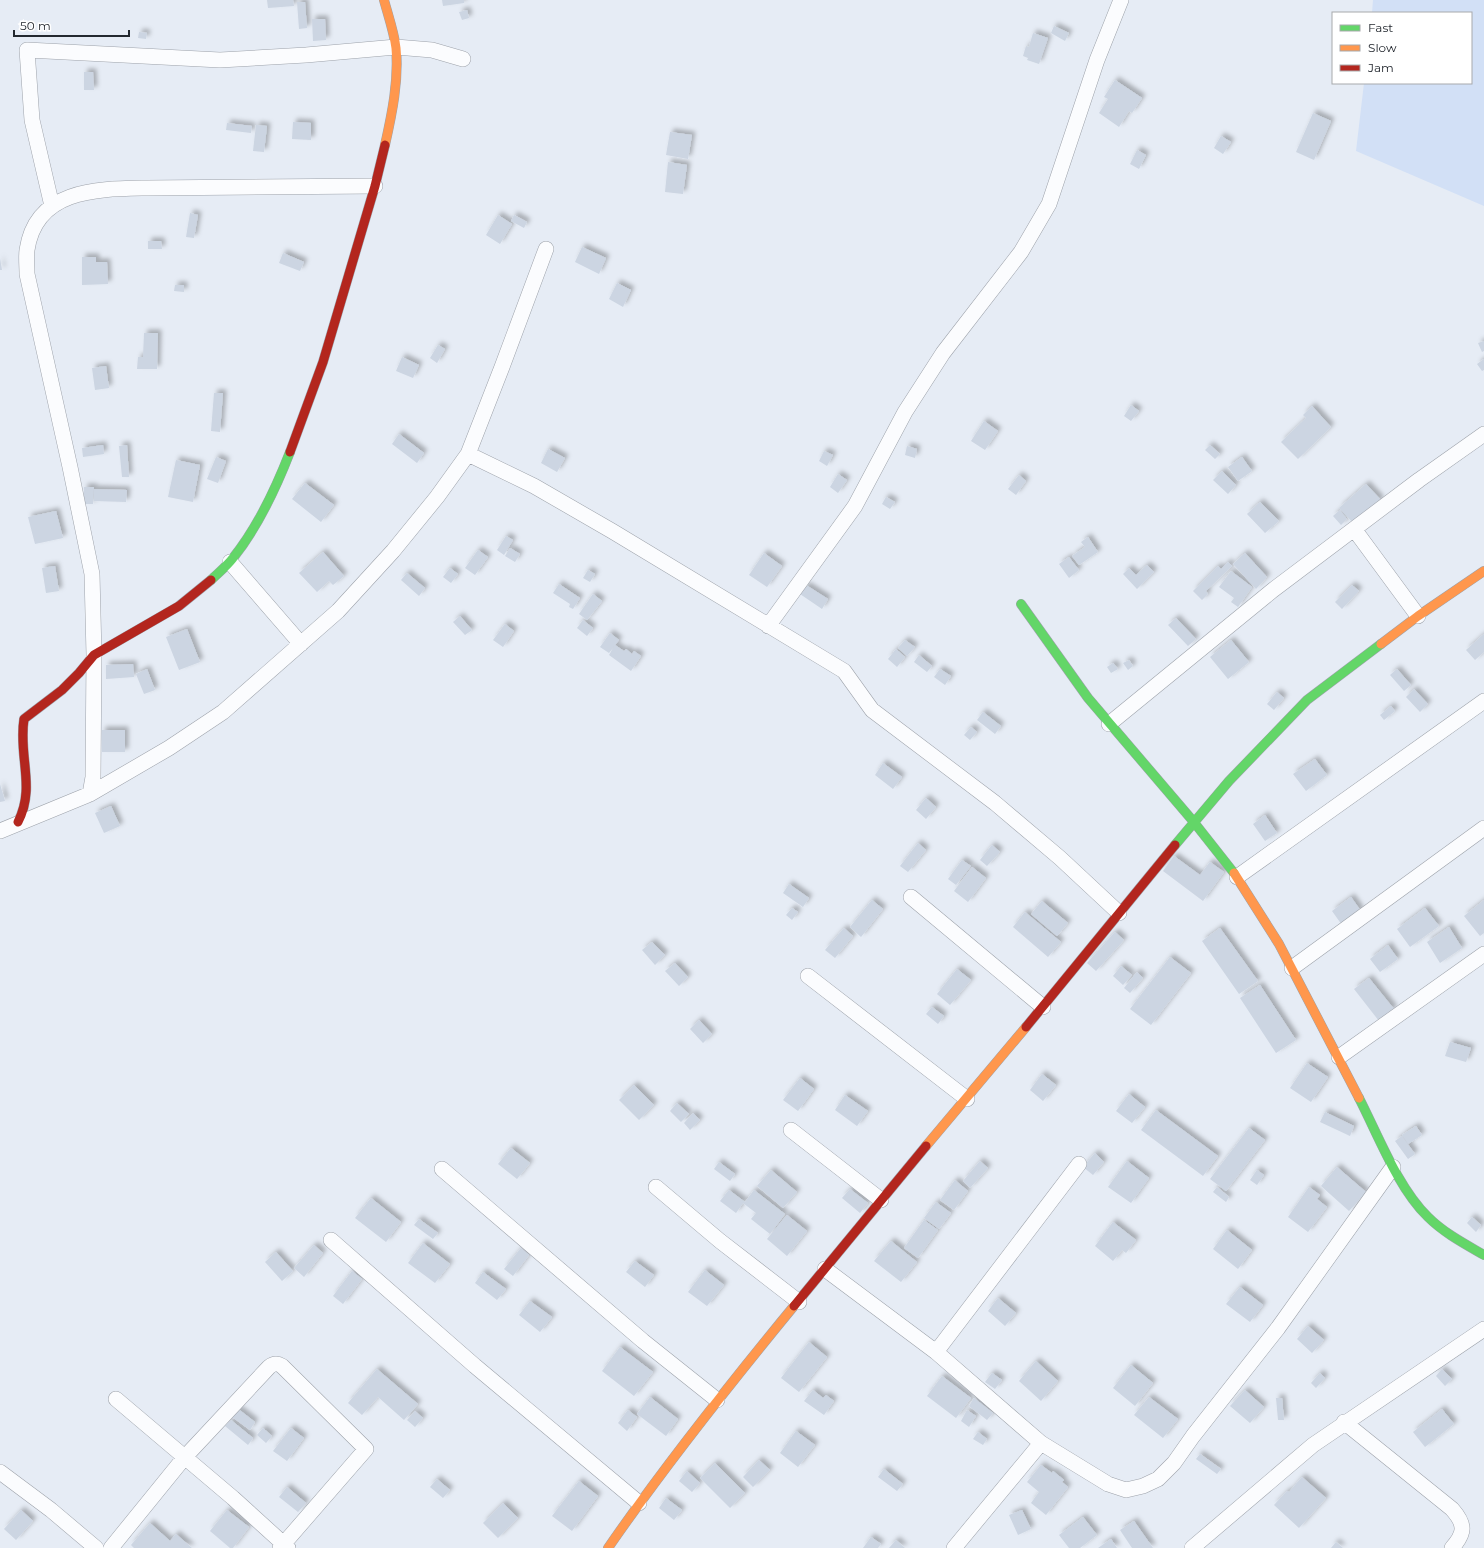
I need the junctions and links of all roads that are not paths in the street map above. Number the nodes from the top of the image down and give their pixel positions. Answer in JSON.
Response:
{"nodes":[{"id":1,"x":384,"y":0,"type":"edge"},
{"id":2,"x":1121,"y":0,"type":"edge"},
{"id":3,"x":396,"y":47,"type":"junction"},
{"id":4,"x":463,"y":59,"type":"dead end"},
{"id":5,"x":375,"y":186,"type":"junction"},
{"id":6,"x":52,"y":206,"type":"junction"},
{"id":7,"x":546,"y":249,"type":"dead end"},
{"id":8,"x":1484,"y":434,"type":"edge"},
{"id":9,"x":468,"y":454,"type":"junction"},
{"id":10,"x":1354,"y":529,"type":"junction"},
{"id":11,"x":230,"y":562,"type":"junction"},
{"id":12,"x":1484,"y":571,"type":"edge"},
{"id":13,"x":1020,"y":604,"type":"dead end"},
{"id":14,"x":1418,"y":616,"type":"junction"},
{"id":15,"x":768,"y":626,"type":"junction"},
{"id":16,"x":301,"y":644,"type":"junction"},
{"id":17,"x":94,"y":655,"type":"junction"},
{"id":18,"x":1484,"y":700,"type":"edge"},
{"id":19,"x":1109,"y":724,"type":"junction"},
{"id":20,"x":90,"y":794,"type":"junction"},
{"id":21,"x":1193,"y":821,"type":"junction"},
{"id":22,"x":18,"y":822,"type":"junction"},
{"id":23,"x":1484,"y":828,"type":"edge"},
{"id":24,"x":0,"y":831,"type":"edge"},
{"id":25,"x":1237,"y":877,"type":"junction"},
{"id":26,"x":911,"y":897,"type":"dead end"},
{"id":27,"x":1119,"y":912,"type":"junction"},
{"id":28,"x":1484,"y":954,"type":"edge"},
{"id":29,"x":1292,"y":968,"type":"junction"},
{"id":30,"x":808,"y":976,"type":"dead end"},
{"id":31,"x":1043,"y":1007,"type":"junction"},
{"id":32,"x":1340,"y":1057,"type":"junction"},
{"id":33,"x":967,"y":1099,"type":"junction"},
{"id":34,"x":791,"y":1130,"type":"dead end"},
{"id":35,"x":1079,"y":1164,"type":"dead end"},
{"id":36,"x":1393,"y":1167,"type":"junction"},
{"id":37,"x":442,"y":1169,"type":"dead end"},
{"id":38,"x":656,"y":1187,"type":"dead end"},
{"id":39,"x":881,"y":1200,"type":"junction"},
{"id":40,"x":331,"y":1240,"type":"dead end"},
{"id":41,"x":1484,"y":1255,"type":"edge"},
{"id":42,"x":825,"y":1269,"type":"junction"},
{"id":43,"x":798,"y":1302,"type":"junction"},
{"id":44,"x":1484,"y":1329,"type":"edge"},
{"id":45,"x":936,"y":1352,"type":"junction"},
{"id":46,"x":116,"y":1399,"type":"dead end"},
{"id":47,"x":717,"y":1400,"type":"junction"},
{"id":48,"x":1344,"y":1422,"type":"junction"},
{"id":49,"x":1041,"y":1443,"type":"junction"},
{"id":50,"x":184,"y":1458,"type":"junction"},
{"id":51,"x":0,"y":1472,"type":"edge"},
{"id":52,"x":639,"y":1503,"type":"junction"},
{"id":53,"x":284,"y":1547,"type":"edge"},
{"id":54,"x":96,"y":1548,"type":"edge"},
{"id":55,"x":111,"y":1548,"type":"edge"},
{"id":56,"x":608,"y":1548,"type":"edge"},
{"id":57,"x":954,"y":1548,"type":"edge"},
{"id":58,"x":1192,"y":1548,"type":"edge"},
{"id":59,"x":1452,"y":1548,"type":"edge"}],
"edges":[{"from":1,"to":3,"type":"street"},
{"from":2,"to":15,"type":"street"},
{"from":3,"to":4,"type":"street"},
{"from":3,"to":5,"type":"street"},
{"from":3,"to":6,"type":"street"},
{"from":5,"to":6,"type":"street"},
{"from":5,"to":11,"type":"street"},
{"from":6,"to":17,"type":"street"},
{"from":7,"to":9,"type":"street"},
{"from":8,"to":10,"type":"street"},
{"from":9,"to":15,"type":"street"},
{"from":9,"to":16,"type":"street"},
{"from":10,"to":14,"type":"street"},
{"from":10,"to":19,"type":"street"},
{"from":11,"to":16,"type":"street"},
{"from":11,"to":17,"type":"street"},
{"from":12,"to":14,"type":"street"},
{"from":13,"to":19,"type":"street"},
{"from":14,"to":21,"type":"street"},
{"from":15,"to":27,"type":"street"},
{"from":16,"to":20,"type":"street"},
{"from":17,"to":20,"type":"street"},
{"from":17,"to":22,"type":"street"},
{"from":18,"to":25,"type":"street"},
{"from":19,"to":21,"type":"street"},
{"from":20,"to":22,"type":"street"},
{"from":21,"to":25,"type":"street"},
{"from":21,"to":27,"type":"street"},
{"from":22,"to":24,"type":"street"},
{"from":23,"to":29,"type":"street"},
{"from":25,"to":29,"type":"street"},
{"from":26,"to":31,"type":"street"},
{"from":27,"to":31,"type":"street"},
{"from":28,"to":32,"type":"street"},
{"from":29,"to":32,"type":"street"},
{"from":30,"to":33,"type":"street"},
{"from":31,"to":33,"type":"street"},
{"from":32,"to":36,"type":"street"},
{"from":33,"to":39,"type":"street"},
{"from":34,"to":39,"type":"street"},
{"from":35,"to":45,"type":"street"},
{"from":36,"to":41,"type":"street"},
{"from":36,"to":49,"type":"street"},
{"from":37,"to":47,"type":"street"},
{"from":38,"to":43,"type":"street"},
{"from":39,"to":42,"type":"street"},
{"from":40,"to":52,"type":"street"},
{"from":42,"to":43,"type":"street"},
{"from":42,"to":45,"type":"street"},
{"from":43,"to":47,"type":"street"},
{"from":44,"to":48,"type":"street"},
{"from":45,"to":49,"type":"street"},
{"from":46,"to":50,"type":"street"},
{"from":47,"to":52,"type":"street"},
{"from":48,"to":58,"type":"street"},
{"from":48,"to":59,"type":"street"},
{"from":49,"to":57,"type":"street"},
{"from":50,"to":53,"type":"street"},
{"from":50,"to":53,"type":"street"},
{"from":50,"to":55,"type":"street"},
{"from":51,"to":54,"type":"street"},
{"from":52,"to":56,"type":"street"}]}
